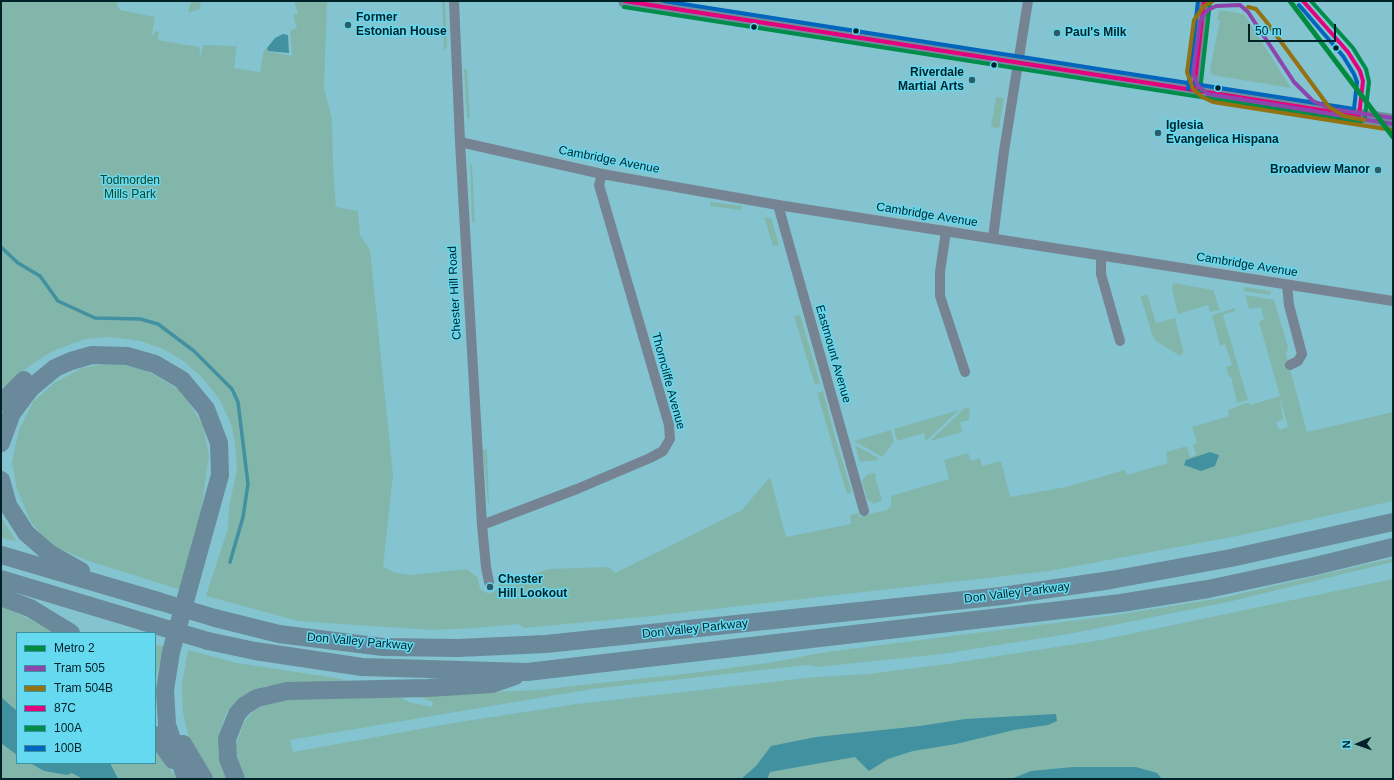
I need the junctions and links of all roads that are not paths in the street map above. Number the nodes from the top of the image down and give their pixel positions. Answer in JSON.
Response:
{"nodes":[{"id":1,"x":454,"y":1,"type":"edge"},
{"id":2,"x":625,"y":1,"type":"edge"},
{"id":3,"x":1028,"y":1,"type":"edge"},
{"id":4,"x":1204,"y":1,"type":"edge"},
{"id":5,"x":1018,"y":63,"type":"junction"},
{"id":6,"x":1194,"y":90,"type":"junction"},
{"id":7,"x":1393,"y":121,"type":"edge"},
{"id":8,"x":460,"y":142,"type":"junction"},
{"id":9,"x":602,"y":174,"type":"junction"},
{"id":10,"x":778,"y":205,"type":"junction"},
{"id":11,"x":946,"y":230,"type":"junction"},
{"id":12,"x":993,"y":238,"type":"junction"},
{"id":13,"x":1100,"y":256,"type":"junction"},
{"id":14,"x":1287,"y":285,"type":"junction"},
{"id":15,"x":1393,"y":301,"type":"edge"},
{"id":16,"x":1120,"y":341,"type":"dead end"},
{"id":17,"x":1290,"y":365,"type":"dead end"},
{"id":18,"x":965,"y":372,"type":"dead end"},
{"id":19,"x":1,"y":403,"type":"edge"},
{"id":20,"x":1,"y":443,"type":"edge"},
{"id":21,"x":1,"y":480,"type":"edge"},
{"id":22,"x":864,"y":511,"type":"dead end"},
{"id":23,"x":1393,"y":522,"type":"edge"},
{"id":24,"x":482,"y":526,"type":"junction"},
{"id":25,"x":1393,"y":547,"type":"edge"},
{"id":26,"x":1,"y":555,"type":"edge"},
{"id":27,"x":1,"y":579,"type":"edge"},
{"id":28,"x":490,"y":582,"type":"dead end"},
{"id":29,"x":110,"y":587,"type":"junction"},
{"id":30,"x":1,"y":597,"type":"edge"},
{"id":31,"x":68,"y":632,"type":"edge"},
{"id":32,"x":527,"y":672,"type":"junction"},
{"id":33,"x":156,"y":736,"type":"edge"},
{"id":34,"x":186,"y":777,"type":"edge"},
{"id":35,"x":204,"y":779,"type":"edge"},
{"id":36,"x":236,"y":779,"type":"edge"}],
"edges":[{"from":1,"to":8,"type":"street","name":"Chester Hill Road"},
{"from":2,"to":5,"type":"main road"},
{"from":3,"to":5,"type":"street"},
{"from":4,"to":6,"type":"street"},
{"from":5,"to":6,"type":"main road"},
{"from":5,"to":12,"type":"street"},
{"from":6,"to":7,"type":"main road"},
{"from":8,"to":9,"type":"street","name":"Cambridge Avenue"},
{"from":8,"to":24,"type":"street","name":"Chester Hill Road"},
{"from":9,"to":10,"type":"street","name":"Cambridge Avenue"},
{"from":9,"to":24,"type":"street","name":"Thorncliffe Avenue"},
{"from":10,"to":11,"type":"street","name":"Cambridge Avenue"},
{"from":10,"to":22,"type":"street","name":"Eastmount Avenue"},
{"from":11,"to":12,"type":"street","name":"Cambridge Avenue"},
{"from":11,"to":18,"type":"street"},
{"from":12,"to":13,"type":"street","name":"Cambridge Avenue"},
{"from":13,"to":14,"type":"street","name":"Cambridge Avenue"},
{"from":13,"to":16,"type":"street"},
{"from":14,"to":15,"type":"street","name":"Cambridge Avenue"},
{"from":14,"to":17,"type":"street"},
{"from":19,"to":35,"type":"highway"},
{"from":20,"to":34,"type":"highway"},
{"from":21,"to":29,"type":"highway"},
{"from":23,"to":29,"type":"highway","name":"Don Valley Parkway","bridge":true},
{"from":24,"to":28,"type":"street","name":"Chester Hill Road"},
{"from":25,"to":32,"type":"highway","name":"Don Valley Parkway"},
{"from":26,"to":29,"type":"highway","name":"Don Valley Parkway"},
{"from":27,"to":32,"type":"highway","name":"Don Valley Parkway","bridge":true},
{"from":30,"to":31,"type":"highway"},
{"from":32,"to":36,"type":"highway"},
{"from":33,"to":34,"type":"highway"}]}
